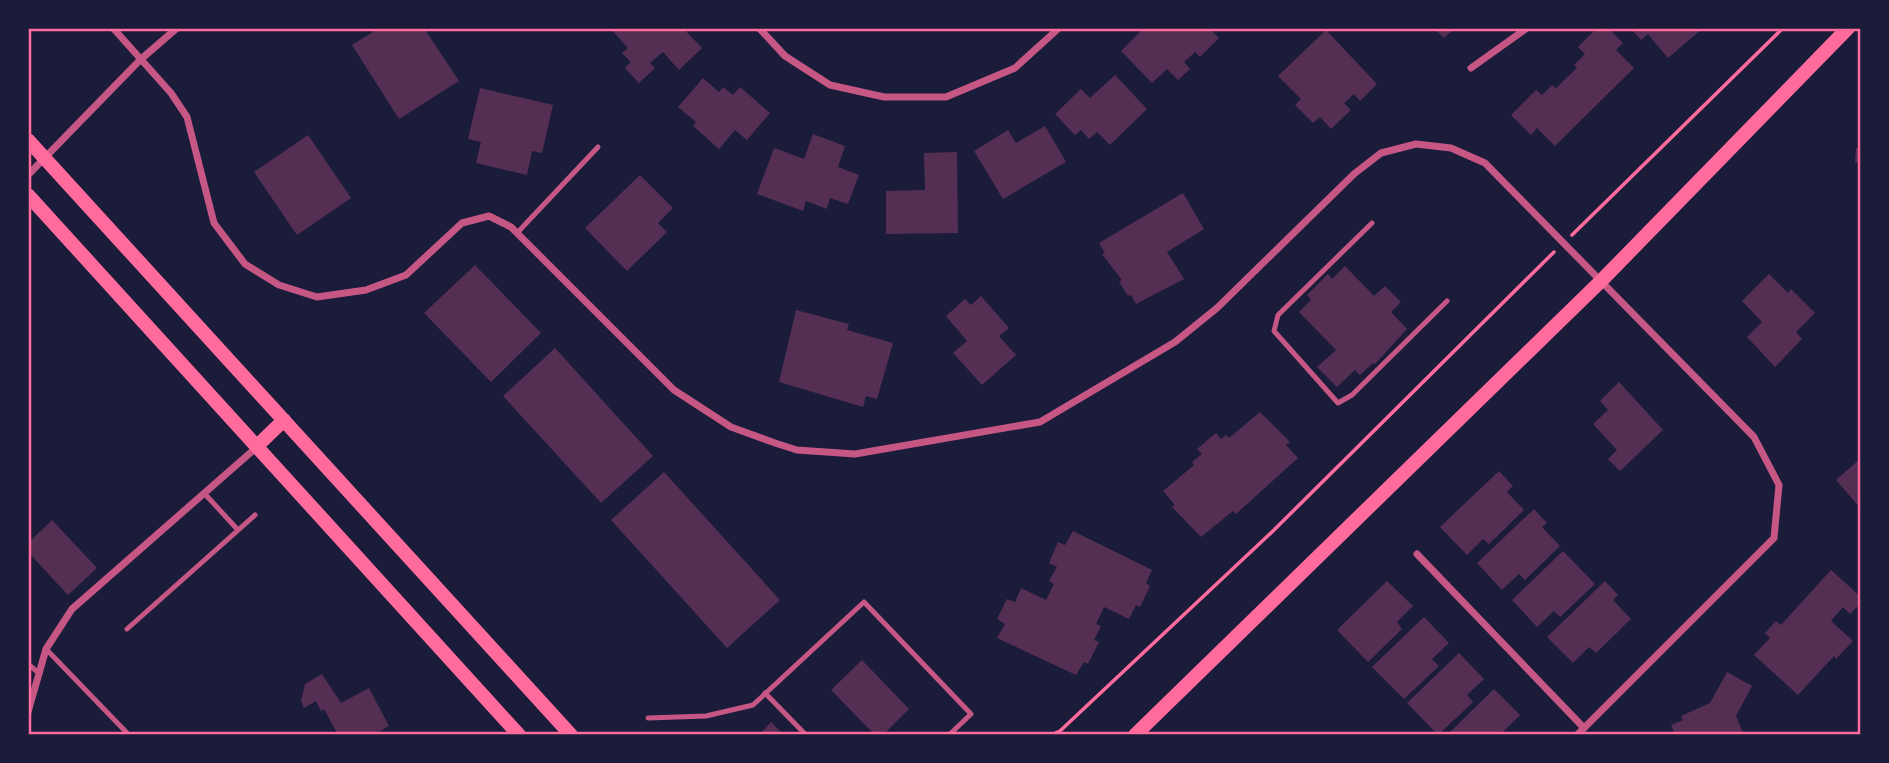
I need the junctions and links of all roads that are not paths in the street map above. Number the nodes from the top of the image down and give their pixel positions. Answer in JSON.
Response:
{"nodes":[{"id":1,"x":113,"y":28,"type":"edge"},
{"id":2,"x":177,"y":28,"type":"edge"},
{"id":3,"x":759,"y":28,"type":"edge"},
{"id":4,"x":1059,"y":28,"type":"edge"},
{"id":5,"x":1527,"y":28,"type":"edge"},
{"id":6,"x":1848,"y":28,"type":"edge"},
{"id":7,"x":140,"y":60,"type":"junction"},
{"id":8,"x":1471,"y":68,"type":"dead end"},
{"id":9,"x":28,"y":140,"type":"edge"},
{"id":10,"x":598,"y":147,"type":"dead end"},
{"id":11,"x":46,"y":159,"type":"junction"},
{"id":12,"x":28,"y":175,"type":"edge"},
{"id":13,"x":28,"y":195,"type":"edge"},
{"id":14,"x":1372,"y":223,"type":"dead end"},
{"id":15,"x":517,"y":233,"type":"junction"},
{"id":16,"x":1602,"y":279,"type":"junction"},
{"id":17,"x":1447,"y":301,"type":"dead end"},
{"id":18,"x":284,"y":420,"type":"junction"},
{"id":19,"x":257,"y":446,"type":"junction"},
{"id":20,"x":204,"y":493,"type":"junction"},
{"id":21,"x":255,"y":515,"type":"dead end"},
{"id":22,"x":238,"y":530,"type":"junction"},
{"id":23,"x":1417,"y":554,"type":"dead end"},
{"id":24,"x":127,"y":629,"type":"dead end"},
{"id":25,"x":46,"y":649,"type":"junction"},
{"id":26,"x":28,"y":664,"type":"edge"},
{"id":27,"x":40,"y":674,"type":"junction"},
{"id":28,"x":765,"y":693,"type":"junction"},
{"id":29,"x":28,"y":712,"type":"edge"},
{"id":30,"x":648,"y":718,"type":"dead end"},
{"id":31,"x":1584,"y":728,"type":"junction"},
{"id":32,"x":129,"y":735,"type":"edge"},
{"id":33,"x":519,"y":735,"type":"edge"},
{"id":34,"x":571,"y":735,"type":"edge"},
{"id":35,"x":806,"y":735,"type":"edge"},
{"id":36,"x":949,"y":735,"type":"edge"},
{"id":37,"x":1135,"y":735,"type":"edge"},
{"id":38,"x":1577,"y":735,"type":"edge"}],
"edges":[{"from":1,"to":7,"type":"street"},
{"from":2,"to":7,"type":"street"},
{"from":3,"to":4,"type":"street"},
{"from":5,"to":8,"type":"street"},
{"from":6,"to":16,"type":"main road"},
{"from":7,"to":11,"type":"street"},
{"from":7,"to":15,"type":"street"},
{"from":9,"to":11,"type":"main road"},
{"from":10,"to":15,"type":"lane"},
{"from":11,"to":12,"type":"street"},
{"from":11,"to":18,"type":"main road"},
{"from":13,"to":19,"type":"main road"},
{"from":14,"to":17,"type":"lane"},
{"from":15,"to":16,"type":"street"},
{"from":16,"to":31,"type":"street"},
{"from":16,"to":37,"type":"main road"},
{"from":18,"to":19,"type":"main road"},
{"from":18,"to":34,"type":"main road"},
{"from":19,"to":20,"type":"street"},
{"from":19,"to":33,"type":"main road"},
{"from":20,"to":22,"type":"lane"},
{"from":20,"to":25,"type":"street"},
{"from":21,"to":22,"type":"lane"},
{"from":22,"to":24,"type":"lane"},
{"from":23,"to":31,"type":"street"},
{"from":25,"to":27,"type":"street"},
{"from":25,"to":32,"type":"lane"},
{"from":26,"to":27,"type":"lane"},
{"from":27,"to":29,"type":"street"},
{"from":28,"to":30,"type":"lane"},
{"from":28,"to":35,"type":"lane"},
{"from":28,"to":36,"type":"lane"},
{"from":31,"to":38,"type":"street"}]}
